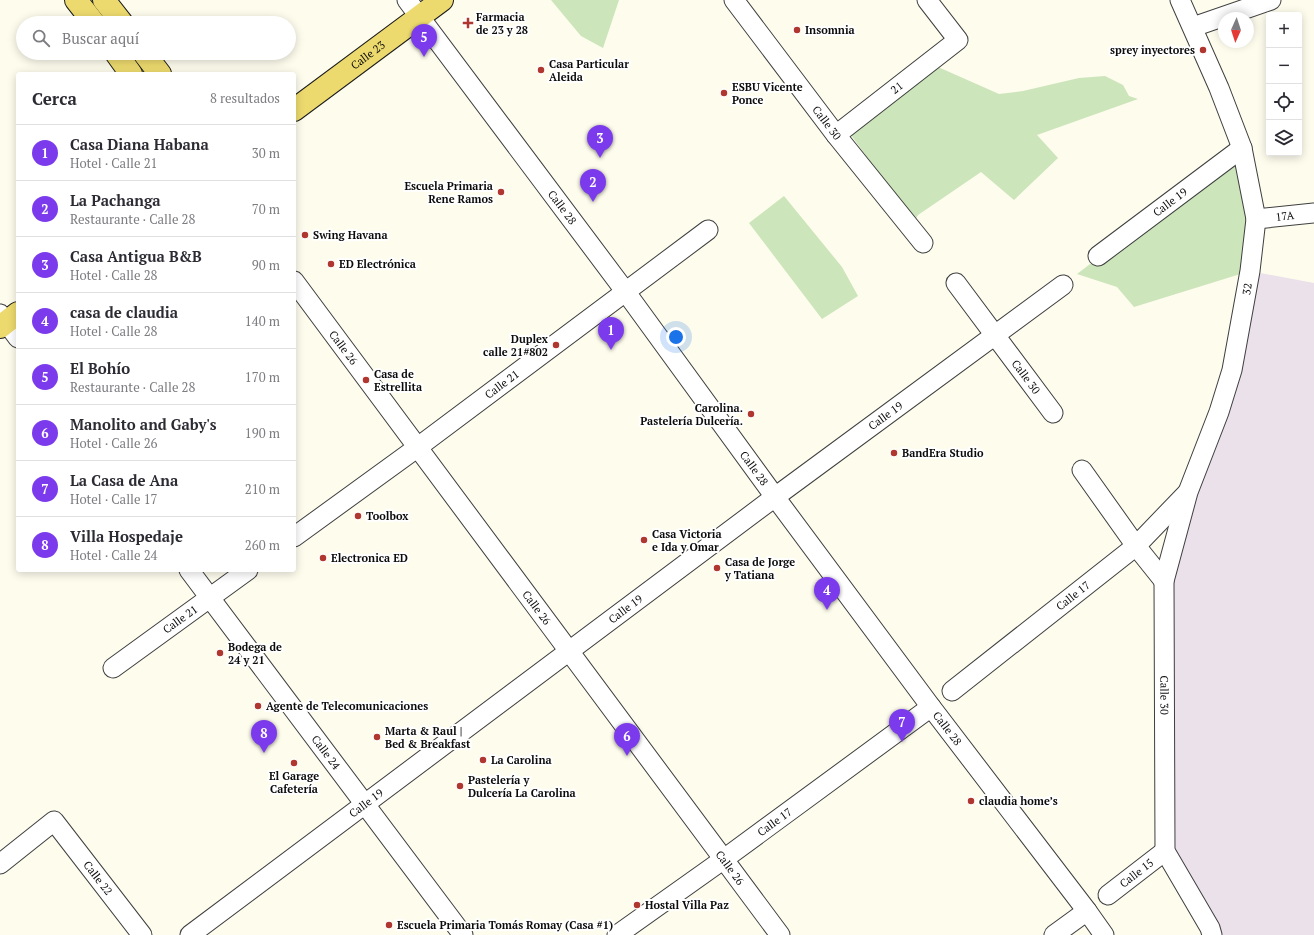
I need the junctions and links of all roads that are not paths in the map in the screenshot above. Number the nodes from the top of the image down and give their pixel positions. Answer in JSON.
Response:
{"nodes":[{"id":1,"x":76,"y":0,"type":"edge"},
{"id":2,"x":104,"y":0,"type":"edge"},
{"id":3,"x":442,"y":0,"type":"edge"},
{"id":4,"x":734,"y":0,"type":"edge"},
{"id":5,"x":927,"y":0,"type":"edge"},
{"id":6,"x":1180,"y":0,"type":"edge"},
{"id":7,"x":1271,"y":0,"type":"edge"},
{"id":8,"x":413,"y":8,"type":"edge"},
{"id":9,"x":89,"y":16,"type":"edge"},
{"id":10,"x":117,"y":16,"type":"edge"},
{"id":11,"x":1193,"y":27,"type":"junction"},
{"id":12,"x":121,"y":60,"type":"edge"},
{"id":13,"x":130,"y":72,"type":"edge"},
{"id":14,"x":296,"y":108,"type":"edge"},
{"id":15,"x":836,"y":136,"type":"junction"},
{"id":16,"x":1242,"y":148,"type":"junction"},
{"id":17,"x":1314,"y":213,"type":"edge"},
{"id":18,"x":1256,"y":219,"type":"junction"},
{"id":19,"x":708,"y":230,"type":"dead end"},
{"id":20,"x":923,"y":243,"type":"dead end"},
{"id":21,"x":1098,"y":256,"type":"dead end"},
{"id":22,"x":956,"y":283,"type":"dead end"},
{"id":23,"x":296,"y":284,"type":"edge"},
{"id":24,"x":1063,"y":285,"type":"dead end"},
{"id":25,"x":626,"y":291,"type":"junction"},
{"id":26,"x":995,"y":336,"type":"junction"},
{"id":27,"x":1053,"y":413,"type":"dead end"},
{"id":28,"x":418,"y":447,"type":"junction"},
{"id":29,"x":1082,"y":470,"type":"dead end"},
{"id":30,"x":1188,"y":492,"type":"junction"},
{"id":31,"x":775,"y":497,"type":"junction"},
{"id":32,"x":296,"y":536,"type":"edge"},
{"id":33,"x":1136,"y":546,"type":"junction"},
{"id":34,"x":190,"y":572,"type":"edge"},
{"id":35,"x":245,"y":572,"type":"edge"},
{"id":36,"x":1164,"y":581,"type":"junction"},
{"id":37,"x":210,"y":598,"type":"junction"},
{"id":38,"x":570,"y":651,"type":"junction"},
{"id":39,"x":113,"y":668,"type":"dead end"},
{"id":40,"x":952,"y":691,"type":"dead end"},
{"id":41,"x":931,"y":707,"type":"junction"},
{"id":42,"x":366,"y":804,"type":"junction"},
{"id":43,"x":1165,"y":851,"type":"junction"},
{"id":44,"x":724,"y":859,"type":"junction"},
{"id":45,"x":0,"y":864,"type":"edge"},
{"id":46,"x":1108,"y":895,"type":"dead end"},
{"id":47,"x":1087,"y":911,"type":"junction"},
{"id":48,"x":142,"y":935,"type":"edge"},
{"id":49,"x":190,"y":935,"type":"edge"},
{"id":50,"x":463,"y":935,"type":"edge"},
{"id":51,"x":617,"y":935,"type":"edge"},
{"id":52,"x":780,"y":935,"type":"edge"},
{"id":53,"x":1054,"y":935,"type":"edge"},
{"id":54,"x":1104,"y":935,"type":"edge"},
{"id":55,"x":1212,"y":935,"type":"edge"}],
"edges":[{"from":1,"to":9,"type":"main road"},
{"from":2,"to":10,"type":"main road"},
{"from":3,"to":8,"type":"main road","name":"Calle 23"},
{"from":4,"to":15,"type":"street","name":"Calle 30"},
{"from":5,"to":15,"type":"street","name":"21"},
{"from":6,"to":11,"type":"street","name":"32"},
{"from":7,"to":11,"type":"street"},
{"from":8,"to":14,"type":"main road","name":"Calle 23"},
{"from":8,"to":25,"type":"street","name":"Calle 28"},
{"from":11,"to":16,"type":"street","name":"32"},
{"from":12,"to":13,"type":"main road"},
{"from":15,"to":20,"type":"street","name":"Calle 30"},
{"from":16,"to":18,"type":"street","name":"32"},
{"from":16,"to":21,"type":"street","name":"Calle 19"},
{"from":17,"to":18,"type":"street","name":"17A"},
{"from":18,"to":30,"type":"street","name":"32"},
{"from":19,"to":25,"type":"street","name":"Calle 21"},
{"from":22,"to":26,"type":"street","name":"Calle 30"},
{"from":23,"to":28,"type":"street","name":"Calle 26"},
{"from":24,"to":26,"type":"street","name":"Calle 19"},
{"from":25,"to":28,"type":"street","name":"Calle 21"},
{"from":25,"to":31,"type":"street","name":"Calle 28"},
{"from":26,"to":27,"type":"street","name":"Calle 30"},
{"from":26,"to":31,"type":"street","name":"Calle 19"},
{"from":28,"to":32,"type":"street","name":"Calle 21"},
{"from":28,"to":38,"type":"street","name":"Calle 26"},
{"from":29,"to":33,"type":"street"},
{"from":30,"to":33,"type":"street","name":"Calle 17"},
{"from":30,"to":36,"type":"street","name":"32"},
{"from":31,"to":38,"type":"street","name":"Calle 19"},
{"from":31,"to":41,"type":"street","name":"Calle 28"},
{"from":33,"to":36,"type":"street"},
{"from":33,"to":40,"type":"street","name":"Calle 17"},
{"from":34,"to":37,"type":"street","name":"Calle 24"},
{"from":35,"to":37,"type":"street","name":"Calle 21"},
{"from":36,"to":43,"type":"street","name":"Calle 30"},
{"from":37,"to":39,"type":"street","name":"Calle 21"},
{"from":37,"to":42,"type":"street","name":"Calle 24"},
{"from":38,"to":42,"type":"street","name":"Calle 19"},
{"from":38,"to":44,"type":"street","name":"Calle 26"},
{"from":41,"to":44,"type":"street","name":"Calle 17"},
{"from":41,"to":47,"type":"street","name":"Calle 28"},
{"from":42,"to":49,"type":"street","name":"Calle 19"},
{"from":42,"to":50,"type":"street","name":"Calle 24"},
{"from":43,"to":46,"type":"street","name":"Calle 15"},
{"from":43,"to":55,"type":"street"},
{"from":44,"to":51,"type":"street","name":"Calle 17"},
{"from":44,"to":52,"type":"street","name":"Calle 26"},
{"from":45,"to":48,"type":"street","name":"Calle 22"},
{"from":47,"to":53,"type":"street"},
{"from":47,"to":54,"type":"street","name":"Calle 28"}]}
